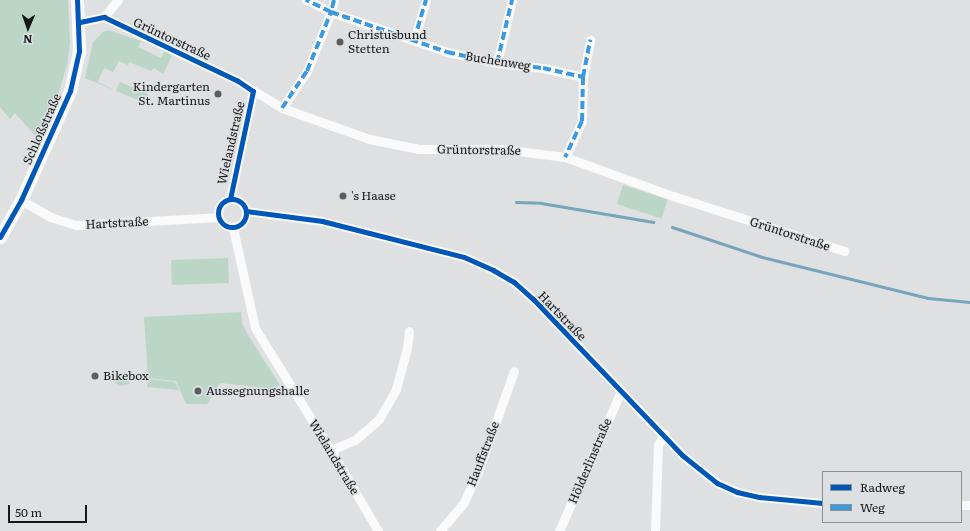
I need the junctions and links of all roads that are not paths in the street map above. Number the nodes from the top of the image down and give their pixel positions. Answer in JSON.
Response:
{"nodes":[{"id":1,"x":78,"y":0,"type":"edge"},
{"id":2,"x":118,"y":0,"type":"edge"},
{"id":3,"x":306,"y":0,"type":"edge"},
{"id":4,"x":334,"y":0,"type":"edge"},
{"id":5,"x":426,"y":0,"type":"edge"},
{"id":6,"x":512,"y":0,"type":"edge"},
{"id":7,"x":330,"y":12,"type":"junction"},
{"id":8,"x":104,"y":17,"type":"junction"},
{"id":9,"x":80,"y":22,"type":"junction"},
{"id":10,"x":414,"y":40,"type":"junction"},
{"id":11,"x":590,"y":40,"type":"dead end"},
{"id":12,"x":497,"y":63,"type":"junction"},
{"id":13,"x":583,"y":77,"type":"junction"},
{"id":14,"x":253,"y":92,"type":"junction"},
{"id":15,"x":282,"y":108,"type":"junction"},
{"id":16,"x":566,"y":157,"type":"junction"},
{"id":17,"x":230,"y":199,"type":"junction"},
{"id":18,"x":21,"y":200,"type":"junction"},
{"id":19,"x":246,"y":211,"type":"junction"},
{"id":20,"x":218,"y":217,"type":"junction"},
{"id":21,"x":233,"y":228,"type":"junction"},
{"id":22,"x":0,"y":237,"type":"edge"},
{"id":23,"x":844,"y":251,"type":"dead end"},
{"id":24,"x":409,"y":331,"type":"dead end"},
{"id":25,"x":514,"y":370,"type":"dead end"},
{"id":26,"x":621,"y":391,"type":"junction"},
{"id":27,"x":664,"y":434,"type":"junction"},
{"id":28,"x":331,"y":450,"type":"junction"},
{"id":29,"x":822,"y":503,"type":"edge"},
{"id":30,"x":378,"y":531,"type":"edge"},
{"id":31,"x":440,"y":531,"type":"edge"},
{"id":32,"x":559,"y":531,"type":"edge"},
{"id":33,"x":655,"y":531,"type":"edge"}],
"edges":[{"from":1,"to":9,"type":"main road","name":"Schloßstraße"},
{"from":2,"to":8,"type":"street"},
{"from":3,"to":7,"type":"street","name":"Buchenweg"},
{"from":4,"to":7,"type":"street"},
{"from":5,"to":10,"type":"street"},
{"from":6,"to":12,"type":"street"},
{"from":7,"to":10,"type":"street","name":"Buchenweg"},
{"from":7,"to":15,"type":"street"},
{"from":8,"to":9,"type":"street"},
{"from":8,"to":14,"type":"street","name":"Grüntorstraße"},
{"from":9,"to":18,"type":"main road","name":"Schloßstraße"},
{"from":10,"to":12,"type":"street","name":"Buchenweg"},
{"from":11,"to":13,"type":"street"},
{"from":12,"to":13,"type":"street","name":"Buchenweg"},
{"from":13,"to":16,"type":"street"},
{"from":14,"to":15,"type":"street","name":"Grüntorstraße"},
{"from":14,"to":17,"type":"street","name":"Wielandstraße"},
{"from":15,"to":16,"type":"street","name":"Grüntorstraße"},
{"from":16,"to":23,"type":"street","name":"Grüntorstraße"},
{"from":17,"to":19,"type":"street"},
{"from":17,"to":20,"type":"street"},
{"from":18,"to":20,"type":"street","name":"Hartstraße"},
{"from":18,"to":22,"type":"main road","name":"Schloßstraße"},
{"from":19,"to":21,"type":"street"},
{"from":19,"to":26,"type":"street","name":"Hartstraße"},
{"from":20,"to":21,"type":"street"},
{"from":21,"to":28,"type":"street","name":"Wielandstraße"},
{"from":24,"to":28,"type":"street"},
{"from":25,"to":31,"type":"street","name":"Hauffstraße"},
{"from":26,"to":27,"type":"street","name":"Hartstraße"},
{"from":26,"to":32,"type":"street","name":"Hölderlinstraße"},
{"from":27,"to":29,"type":"street","name":"Hartstraße"},
{"from":27,"to":33,"type":"street"},
{"from":28,"to":30,"type":"street","name":"Wielandstraße"}]}
